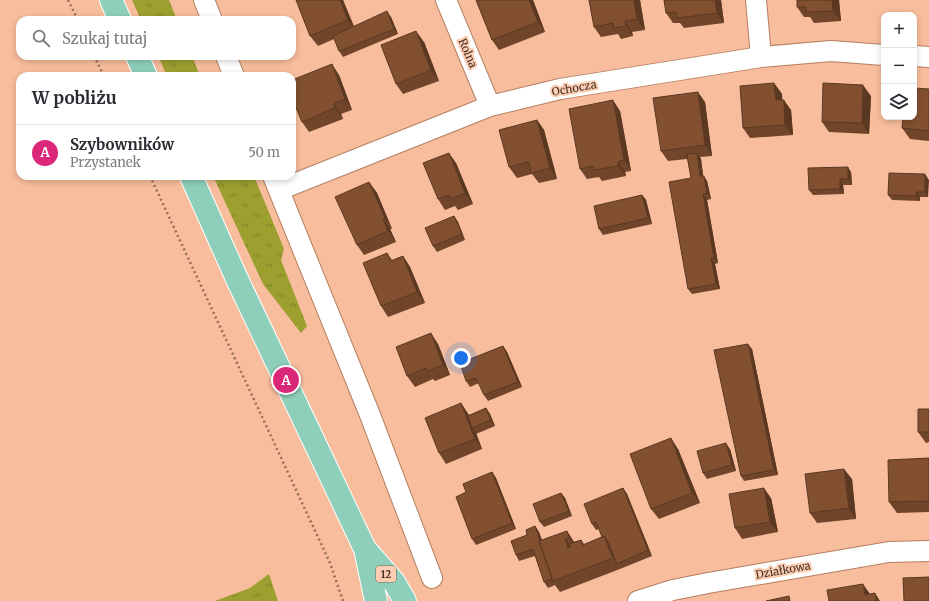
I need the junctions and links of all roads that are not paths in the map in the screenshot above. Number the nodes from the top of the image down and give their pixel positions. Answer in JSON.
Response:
{"nodes":[{"id":1,"x":111,"y":0,"type":"edge"},
{"id":2,"x":204,"y":0,"type":"edge"},
{"id":3,"x":446,"y":0,"type":"edge"},
{"id":4,"x":756,"y":0,"type":"edge"},
{"id":5,"x":118,"y":16,"type":"edge"},
{"id":6,"x":210,"y":16,"type":"edge"},
{"id":7,"x":881,"y":55,"type":"edge"},
{"id":8,"x":917,"y":56,"type":"edge"},
{"id":9,"x":761,"y":57,"type":"junction"},
{"id":10,"x":929,"y":57,"type":"edge"},
{"id":11,"x":139,"y":60,"type":"edge"},
{"id":12,"x":228,"y":60,"type":"edge"},
{"id":13,"x":144,"y":72,"type":"edge"},
{"id":14,"x":232,"y":72,"type":"edge"},
{"id":15,"x":490,"y":106,"type":"junction"},
{"id":16,"x":296,"y":176,"type":"edge"},
{"id":17,"x":193,"y":180,"type":"edge"},
{"id":18,"x":276,"y":183,"type":"edge"},
{"id":19,"x":365,"y":549,"type":"junction"},
{"id":20,"x":929,"y":551,"type":"edge"},
{"id":21,"x":432,"y":578,"type":"dead end"},
{"id":22,"x":376,"y":601,"type":"edge"},
{"id":23,"x":405,"y":601,"type":"edge"},
{"id":24,"x":638,"y":601,"type":"edge"}],
"edges":[{"from":1,"to":5,"type":"main road"},
{"from":2,"to":6,"type":"street"},
{"from":3,"to":15,"type":"street","name":"Rolna"},
{"from":4,"to":9,"type":"street"},
{"from":7,"to":9,"type":"street","name":"Ochocza"},
{"from":8,"to":10,"type":"street"},
{"from":9,"to":15,"type":"street","name":"Ochocza"},
{"from":11,"to":13,"type":"main road"},
{"from":12,"to":14,"type":"street"},
{"from":15,"to":16,"type":"street","name":"Ochocza"},
{"from":17,"to":19,"type":"main road","number":"12"},
{"from":18,"to":21,"type":"street"},
{"from":19,"to":22,"type":"main road","number":"12"},
{"from":19,"to":23,"type":"main road","number":"12"},
{"from":20,"to":24,"type":"street","name":"Działkowa"}]}
